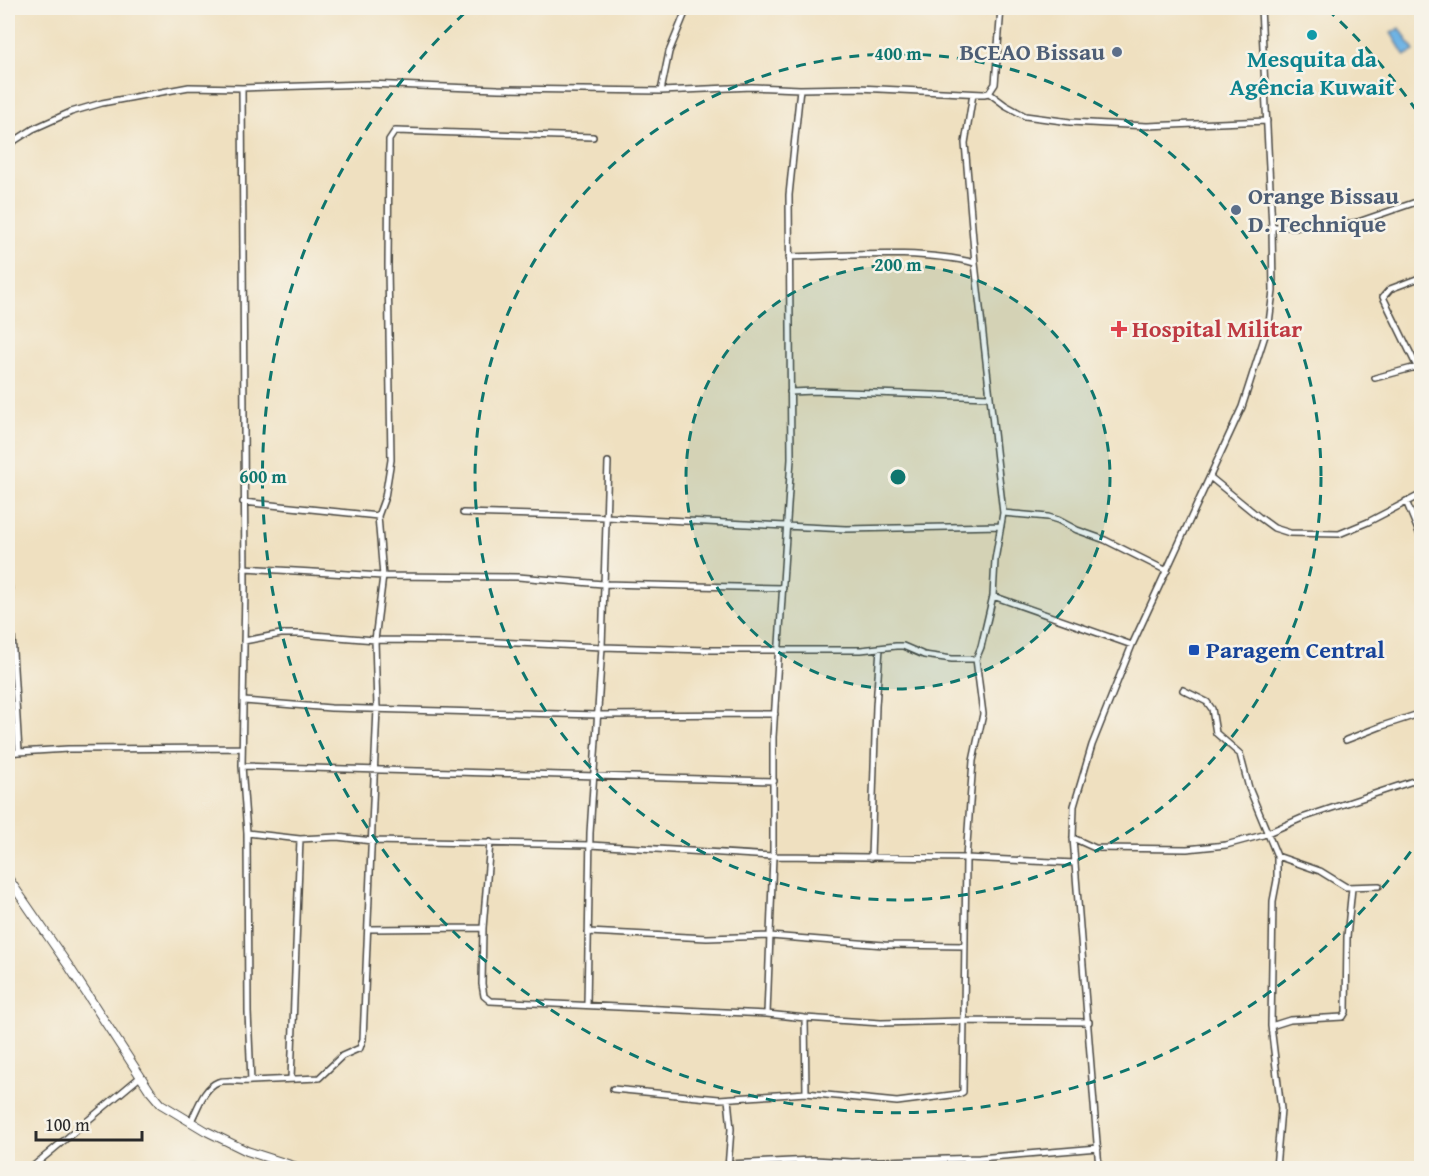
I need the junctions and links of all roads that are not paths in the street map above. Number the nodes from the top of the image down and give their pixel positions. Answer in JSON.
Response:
{"nodes":[{"id":1,"x":687,"y":8,"type":"edge"},
{"id":2,"x":1001,"y":8,"type":"edge"},
{"id":3,"x":1261,"y":8,"type":"edge"},
{"id":4,"x":242,"y":88,"type":"junction"},
{"id":5,"x":800,"y":89,"type":"junction"},
{"id":6,"x":661,"y":91,"type":"junction"},
{"id":7,"x":989,"y":93,"type":"junction"},
{"id":8,"x":973,"y":94,"type":"junction"},
{"id":9,"x":1267,"y":121,"type":"junction"},
{"id":10,"x":593,"y":137,"type":"dead end"},
{"id":11,"x":8,"y":145,"type":"edge"},
{"id":12,"x":1422,"y":200,"type":"edge"},
{"id":13,"x":1272,"y":227,"type":"junction"},
{"id":14,"x":789,"y":257,"type":"junction"},
{"id":15,"x":975,"y":263,"type":"junction"},
{"id":16,"x":1422,"y":277,"type":"edge"},
{"id":17,"x":1416,"y":367,"type":"junction"},
{"id":18,"x":1422,"y":377,"type":"edge"},
{"id":19,"x":1375,"y":378,"type":"dead end"},
{"id":20,"x":790,"y":392,"type":"junction"},
{"id":21,"x":990,"y":397,"type":"junction"},
{"id":22,"x":608,"y":462,"type":"dead end"},
{"id":23,"x":1210,"y":477,"type":"junction"},
{"id":24,"x":1422,"y":494,"type":"edge"},
{"id":25,"x":1406,"y":501,"type":"junction"},
{"id":26,"x":243,"y":502,"type":"junction"},
{"id":27,"x":463,"y":513,"type":"dead end"},
{"id":28,"x":1004,"y":513,"type":"junction"},
{"id":29,"x":378,"y":516,"type":"junction"},
{"id":30,"x":606,"y":517,"type":"junction"},
{"id":31,"x":786,"y":526,"type":"junction"},
{"id":32,"x":1001,"y":526,"type":"junction"},
{"id":33,"x":1422,"y":540,"type":"edge"},
{"id":34,"x":8,"y":568,"type":"edge"},
{"id":35,"x":244,"y":568,"type":"junction"},
{"id":36,"x":1167,"y":571,"type":"junction"},
{"id":37,"x":383,"y":576,"type":"junction"},
{"id":38,"x":603,"y":584,"type":"junction"},
{"id":39,"x":783,"y":588,"type":"junction"},
{"id":40,"x":993,"y":596,"type":"junction"},
{"id":41,"x":375,"y":640,"type":"junction"},
{"id":42,"x":244,"y":641,"type":"junction"},
{"id":43,"x":1132,"y":645,"type":"junction"},
{"id":44,"x":602,"y":647,"type":"junction"},
{"id":45,"x":880,"y":648,"type":"junction"},
{"id":46,"x":780,"y":651,"type":"junction"},
{"id":47,"x":976,"y":659,"type":"junction"},
{"id":48,"x":1183,"y":690,"type":"dead end"},
{"id":49,"x":244,"y":701,"type":"junction"},
{"id":50,"x":377,"y":708,"type":"junction"},
{"id":51,"x":1422,"y":713,"type":"edge"},
{"id":52,"x":775,"y":714,"type":"junction"},
{"id":53,"x":598,"y":715,"type":"junction"},
{"id":54,"x":1346,"y":740,"type":"dead end"},
{"id":55,"x":242,"y":748,"type":"junction"},
{"id":56,"x":19,"y":752,"type":"junction"},
{"id":57,"x":8,"y":753,"type":"edge"},
{"id":58,"x":242,"y":766,"type":"junction"},
{"id":59,"x":375,"y":771,"type":"junction"},
{"id":60,"x":593,"y":776,"type":"junction"},
{"id":61,"x":1422,"y":778,"type":"edge"},
{"id":62,"x":774,"y":781,"type":"junction"},
{"id":63,"x":247,"y":833,"type":"junction"},
{"id":64,"x":1266,"y":833,"type":"junction"},
{"id":65,"x":1073,"y":838,"type":"junction"},
{"id":66,"x":300,"y":839,"type":"junction"},
{"id":67,"x":372,"y":841,"type":"junction"},
{"id":68,"x":490,"y":842,"type":"junction"},
{"id":69,"x":590,"y":845,"type":"junction"},
{"id":70,"x":773,"y":856,"type":"junction"},
{"id":71,"x":1277,"y":856,"type":"junction"},
{"id":72,"x":871,"y":858,"type":"junction"},
{"id":73,"x":966,"y":858,"type":"junction"},
{"id":74,"x":1075,"y":863,"type":"junction"},
{"id":75,"x":8,"y":878,"type":"edge"},
{"id":76,"x":1379,"y":886,"type":"dead end"},
{"id":77,"x":1352,"y":888,"type":"junction"},
{"id":78,"x":483,"y":928,"type":"junction"},
{"id":79,"x":368,"y":929,"type":"junction"},
{"id":80,"x":588,"y":932,"type":"junction"},
{"id":81,"x":770,"y":936,"type":"junction"},
{"id":82,"x":964,"y":946,"type":"junction"},
{"id":83,"x":587,"y":1005,"type":"junction"},
{"id":84,"x":767,"y":1014,"type":"junction"},
{"id":85,"x":805,"y":1018,"type":"junction"},
{"id":86,"x":963,"y":1021,"type":"junction"},
{"id":87,"x":1089,"y":1022,"type":"junction"},
{"id":88,"x":1271,"y":1026,"type":"junction"},
{"id":89,"x":140,"y":1077,"type":"junction"},
{"id":90,"x":291,"y":1079,"type":"junction"},
{"id":91,"x":251,"y":1081,"type":"junction"},
{"id":92,"x":614,"y":1089,"type":"dead end"},
{"id":93,"x":806,"y":1093,"type":"junction"},
{"id":94,"x":728,"y":1099,"type":"junction"},
{"id":95,"x":191,"y":1121,"type":"junction"},
{"id":96,"x":1098,"y":1148,"type":"junction"},
{"id":97,"x":729,"y":1166,"type":"edge"},
{"id":98,"x":31,"y":1168,"type":"edge"},
{"id":99,"x":300,"y":1168,"type":"edge"},
{"id":100,"x":1100,"y":1168,"type":"edge"},
{"id":101,"x":1276,"y":1168,"type":"edge"}],
"edges":[{"from":1,"to":6,"type":"street"},
{"from":2,"to":7,"type":"street"},
{"from":3,"to":9,"type":"street"},
{"from":4,"to":6,"type":"street"},
{"from":4,"to":11,"type":"street"},
{"from":4,"to":26,"type":"street"},
{"from":5,"to":6,"type":"street"},
{"from":5,"to":8,"type":"street"},
{"from":5,"to":14,"type":"street"},
{"from":7,"to":8,"type":"street"},
{"from":7,"to":9,"type":"street"},
{"from":8,"to":15,"type":"street"},
{"from":9,"to":13,"type":"street"},
{"from":10,"to":29,"type":"street"},
{"from":12,"to":13,"type":"street"},
{"from":13,"to":23,"type":"street"},
{"from":14,"to":15,"type":"street"},
{"from":14,"to":20,"type":"street"},
{"from":15,"to":21,"type":"street"},
{"from":16,"to":17,"type":"street"},
{"from":17,"to":18,"type":"street"},
{"from":17,"to":19,"type":"street"},
{"from":20,"to":21,"type":"street"},
{"from":20,"to":31,"type":"street"},
{"from":21,"to":28,"type":"street"},
{"from":22,"to":30,"type":"street"},
{"from":23,"to":25,"type":"street"},
{"from":23,"to":36,"type":"street"},
{"from":24,"to":25,"type":"street"},
{"from":25,"to":33,"type":"street"},
{"from":26,"to":29,"type":"street"},
{"from":26,"to":35,"type":"street"},
{"from":27,"to":30,"type":"street"},
{"from":28,"to":32,"type":"street"},
{"from":28,"to":36,"type":"street"},
{"from":29,"to":37,"type":"street"},
{"from":30,"to":31,"type":"street"},
{"from":30,"to":38,"type":"street"},
{"from":31,"to":32,"type":"street"},
{"from":31,"to":39,"type":"street"},
{"from":32,"to":40,"type":"street"},
{"from":34,"to":56,"type":"street"},
{"from":35,"to":37,"type":"street"},
{"from":35,"to":42,"type":"street"},
{"from":36,"to":43,"type":"street"},
{"from":37,"to":38,"type":"street"},
{"from":37,"to":41,"type":"street"},
{"from":38,"to":39,"type":"street"},
{"from":38,"to":44,"type":"street"},
{"from":39,"to":46,"type":"street"},
{"from":40,"to":43,"type":"street"},
{"from":40,"to":47,"type":"street"},
{"from":41,"to":42,"type":"street"},
{"from":41,"to":44,"type":"street"},
{"from":41,"to":50,"type":"street"},
{"from":42,"to":49,"type":"street"},
{"from":43,"to":65,"type":"street"},
{"from":44,"to":46,"type":"street"},
{"from":44,"to":53,"type":"street"},
{"from":45,"to":46,"type":"street"},
{"from":45,"to":47,"type":"street"},
{"from":45,"to":72,"type":"street"},
{"from":46,"to":52,"type":"street"},
{"from":47,"to":73,"type":"street"},
{"from":48,"to":64,"type":"street"},
{"from":49,"to":50,"type":"street"},
{"from":49,"to":55,"type":"street"},
{"from":50,"to":53,"type":"street"},
{"from":50,"to":59,"type":"street"},
{"from":51,"to":54,"type":"street"},
{"from":52,"to":53,"type":"street"},
{"from":52,"to":62,"type":"street"},
{"from":53,"to":60,"type":"street"},
{"from":55,"to":56,"type":"street"},
{"from":55,"to":58,"type":"street"},
{"from":56,"to":57,"type":"street"},
{"from":58,"to":59,"type":"street"},
{"from":58,"to":63,"type":"street"},
{"from":59,"to":60,"type":"street"},
{"from":59,"to":67,"type":"street"},
{"from":60,"to":62,"type":"street"},
{"from":60,"to":69,"type":"street"},
{"from":61,"to":64,"type":"street"},
{"from":62,"to":70,"type":"street"},
{"from":63,"to":66,"type":"street"},
{"from":63,"to":91,"type":"street"},
{"from":64,"to":65,"type":"street"},
{"from":64,"to":71,"type":"street"},
{"from":65,"to":74,"type":"street"},
{"from":66,"to":67,"type":"street"},
{"from":66,"to":90,"type":"street"},
{"from":67,"to":68,"type":"street"},
{"from":67,"to":79,"type":"street"},
{"from":68,"to":69,"type":"street"},
{"from":68,"to":78,"type":"street"},
{"from":69,"to":70,"type":"street"},
{"from":69,"to":80,"type":"street"},
{"from":70,"to":72,"type":"street"},
{"from":70,"to":81,"type":"street"},
{"from":71,"to":77,"type":"street"},
{"from":71,"to":88,"type":"street"},
{"from":72,"to":73,"type":"street"},
{"from":73,"to":74,"type":"street"},
{"from":73,"to":82,"type":"street"},
{"from":74,"to":87,"type":"street"},
{"from":75,"to":89,"type":"street"},
{"from":76,"to":77,"type":"street"},
{"from":77,"to":88,"type":"street"},
{"from":78,"to":79,"type":"street"},
{"from":78,"to":83,"type":"street"},
{"from":79,"to":90,"type":"street"},
{"from":80,"to":81,"type":"street"},
{"from":80,"to":83,"type":"street"},
{"from":81,"to":82,"type":"street"},
{"from":81,"to":84,"type":"street"},
{"from":82,"to":86,"type":"street"},
{"from":83,"to":84,"type":"street"},
{"from":84,"to":85,"type":"street"},
{"from":85,"to":86,"type":"street"},
{"from":85,"to":93,"type":"street"},
{"from":86,"to":87,"type":"street"},
{"from":86,"to":93,"type":"street"},
{"from":87,"to":96,"type":"street"},
{"from":88,"to":101,"type":"street"},
{"from":89,"to":95,"type":"street"},
{"from":89,"to":98,"type":"street"},
{"from":90,"to":91,"type":"street"},
{"from":91,"to":95,"type":"street"},
{"from":92,"to":94,"type":"street"},
{"from":93,"to":94,"type":"street"},
{"from":94,"to":97,"type":"street"},
{"from":95,"to":99,"type":"street"},
{"from":96,"to":97,"type":"street"},
{"from":96,"to":100,"type":"street"}]}
